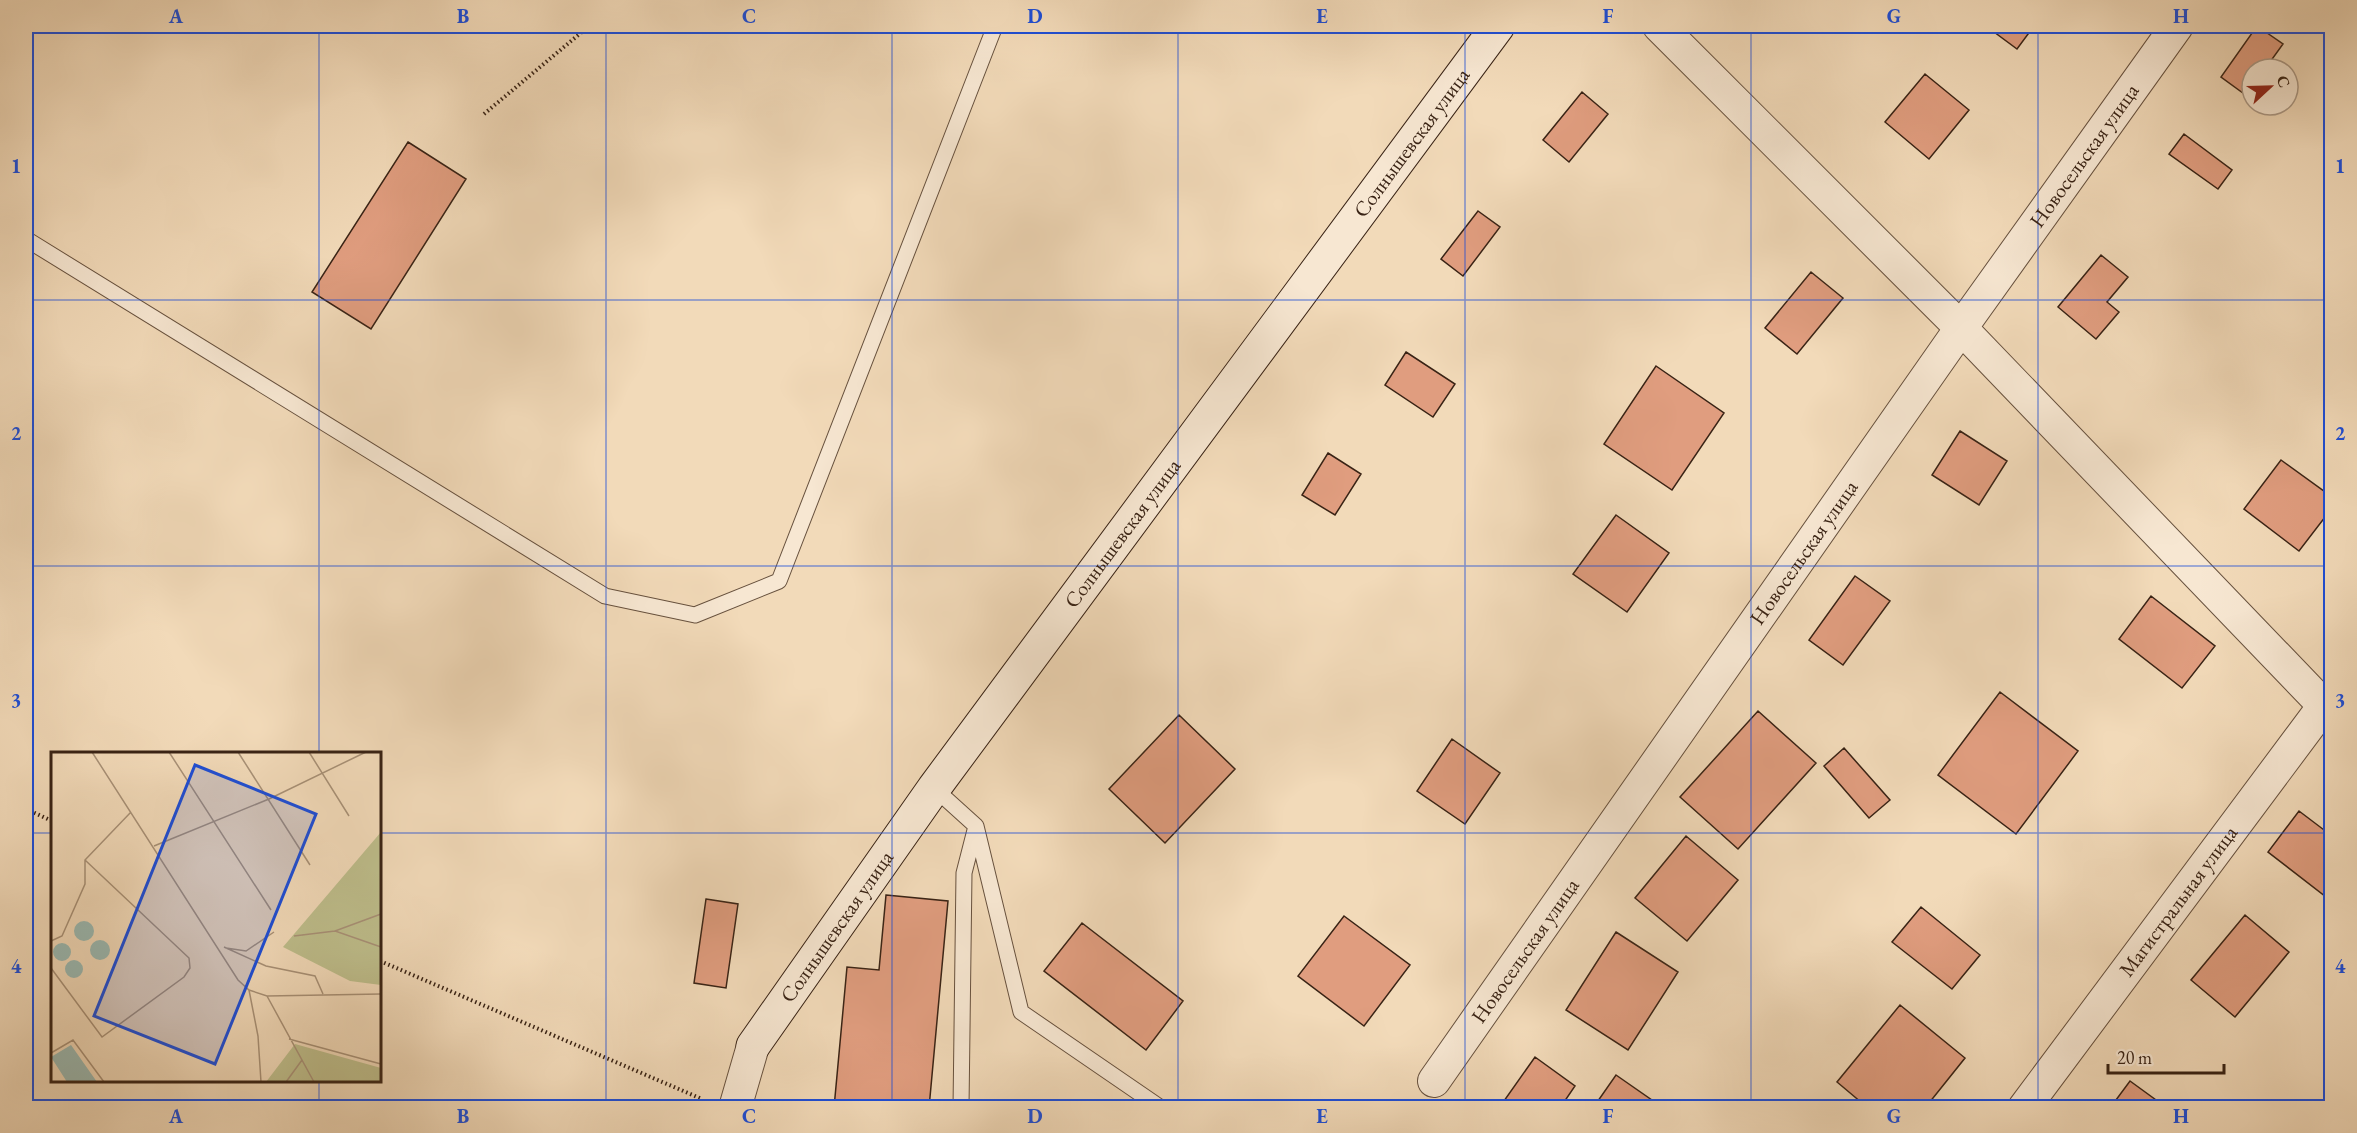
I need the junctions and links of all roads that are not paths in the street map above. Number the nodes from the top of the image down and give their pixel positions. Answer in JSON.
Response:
{"nodes":[{"id":1,"x":995,"y":26,"type":"edge"},
{"id":2,"x":1498,"y":26,"type":"edge"},
{"id":3,"x":1659,"y":26,"type":"edge"},
{"id":4,"x":2177,"y":26,"type":"edge"},
{"id":5,"x":26,"y":239,"type":"edge"},
{"id":6,"x":1961,"y":328,"type":"junction"},
{"id":7,"x":2329,"y":705,"type":"edge"},
{"id":8,"x":934,"y":788,"type":"junction"},
{"id":9,"x":976,"y":826,"type":"junction"},
{"id":10,"x":753,"y":1046,"type":"joint"},
{"id":11,"x":1434,"y":1081,"type":"dead end"},
{"id":12,"x":723,"y":1105,"type":"edge"},
{"id":13,"x":961,"y":1107,"type":"edge"},
{"id":14,"x":1161,"y":1107,"type":"edge"},
{"id":15,"x":2024,"y":1107,"type":"edge"}],
"edges":[{"from":1,"to":5,"type":"lane"},
{"from":2,"to":8,"type":"street","name":"Солнышевская улица"},
{"from":3,"to":6,"type":"street"},
{"from":4,"to":6,"type":"street","name":"Новосельская улица"},
{"from":6,"to":7,"type":"street"},
{"from":6,"to":11,"type":"street","name":"Новосельская улица"},
{"from":7,"to":15,"type":"street","name":"Магистральная улица"},
{"from":8,"to":9,"type":"lane"},
{"from":8,"to":10,"type":"street","name":"Солнышевская улица"},
{"from":9,"to":13,"type":"lane"},
{"from":9,"to":14,"type":"lane"},
{"from":10,"to":12,"type":"street"}]}
